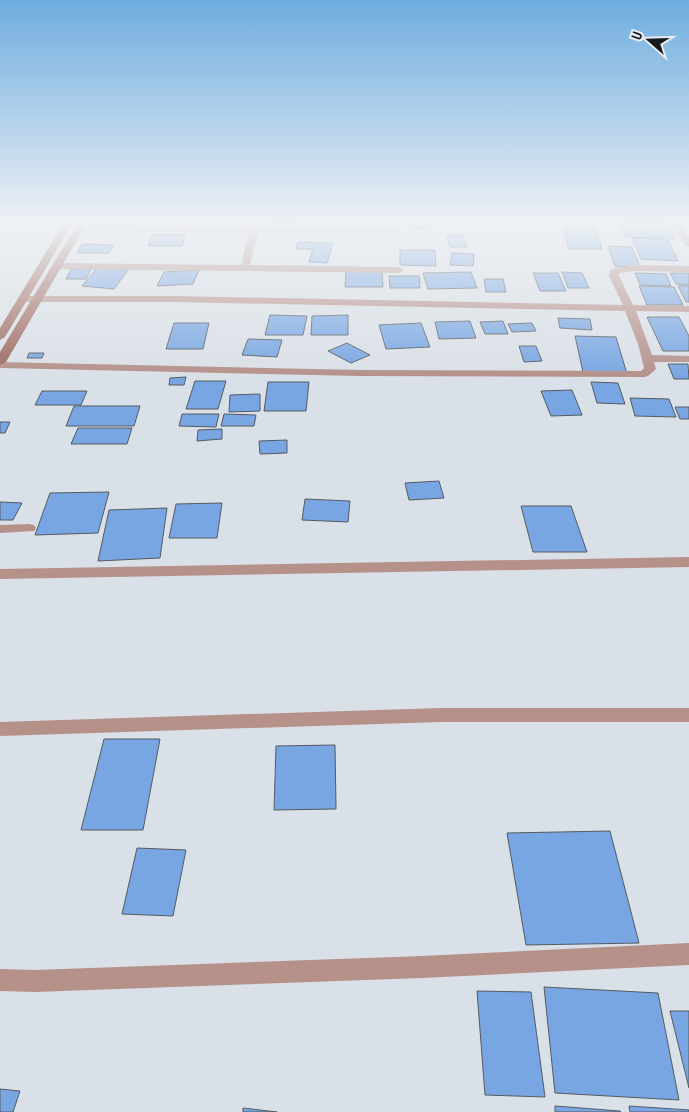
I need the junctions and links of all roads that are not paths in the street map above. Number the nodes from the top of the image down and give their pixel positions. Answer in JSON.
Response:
{"nodes":[{"id":1,"x":39,"y":273,"type":"edge"},
{"id":2,"x":52,"y":273,"type":"edge"},
{"id":3,"x":615,"y":273,"type":"edge"},
{"id":4,"x":23,"y":299,"type":"junction"},
{"id":5,"x":36,"y":299,"type":"junction"},
{"id":6,"x":630,"y":306,"type":"junction"},
{"id":7,"x":689,"y":309,"type":"edge"},
{"id":8,"x":0,"y":338,"type":"edge"},
{"id":9,"x":648,"y":358,"type":"junction"},
{"id":10,"x":689,"y":359,"type":"edge"},
{"id":11,"x":0,"y":364,"type":"edge"},
{"id":12,"x":28,"y":528,"type":"dead end"},
{"id":13,"x":0,"y":529,"type":"edge"},
{"id":14,"x":689,"y":562,"type":"edge"},
{"id":15,"x":0,"y":574,"type":"edge"},
{"id":16,"x":689,"y":715,"type":"edge"},
{"id":17,"x":0,"y":729,"type":"edge"},
{"id":18,"x":689,"y":954,"type":"edge"},
{"id":19,"x":0,"y":980,"type":"edge"}],
"edges":[{"from":1,"to":4,"type":"street"},
{"from":2,"to":5,"type":"street"},
{"from":3,"to":6,"type":"street"},
{"from":4,"to":5,"type":"street"},
{"from":4,"to":8,"type":"street"},
{"from":5,"to":6,"type":"street"},
{"from":5,"to":11,"type":"street"},
{"from":6,"to":7,"type":"street"},
{"from":6,"to":9,"type":"street"},
{"from":9,"to":10,"type":"street"},
{"from":9,"to":11,"type":"street"},
{"from":12,"to":13,"type":"street"},
{"from":14,"to":15,"type":"street"},
{"from":16,"to":17,"type":"street"},
{"from":18,"to":19,"type":"street"}]}
